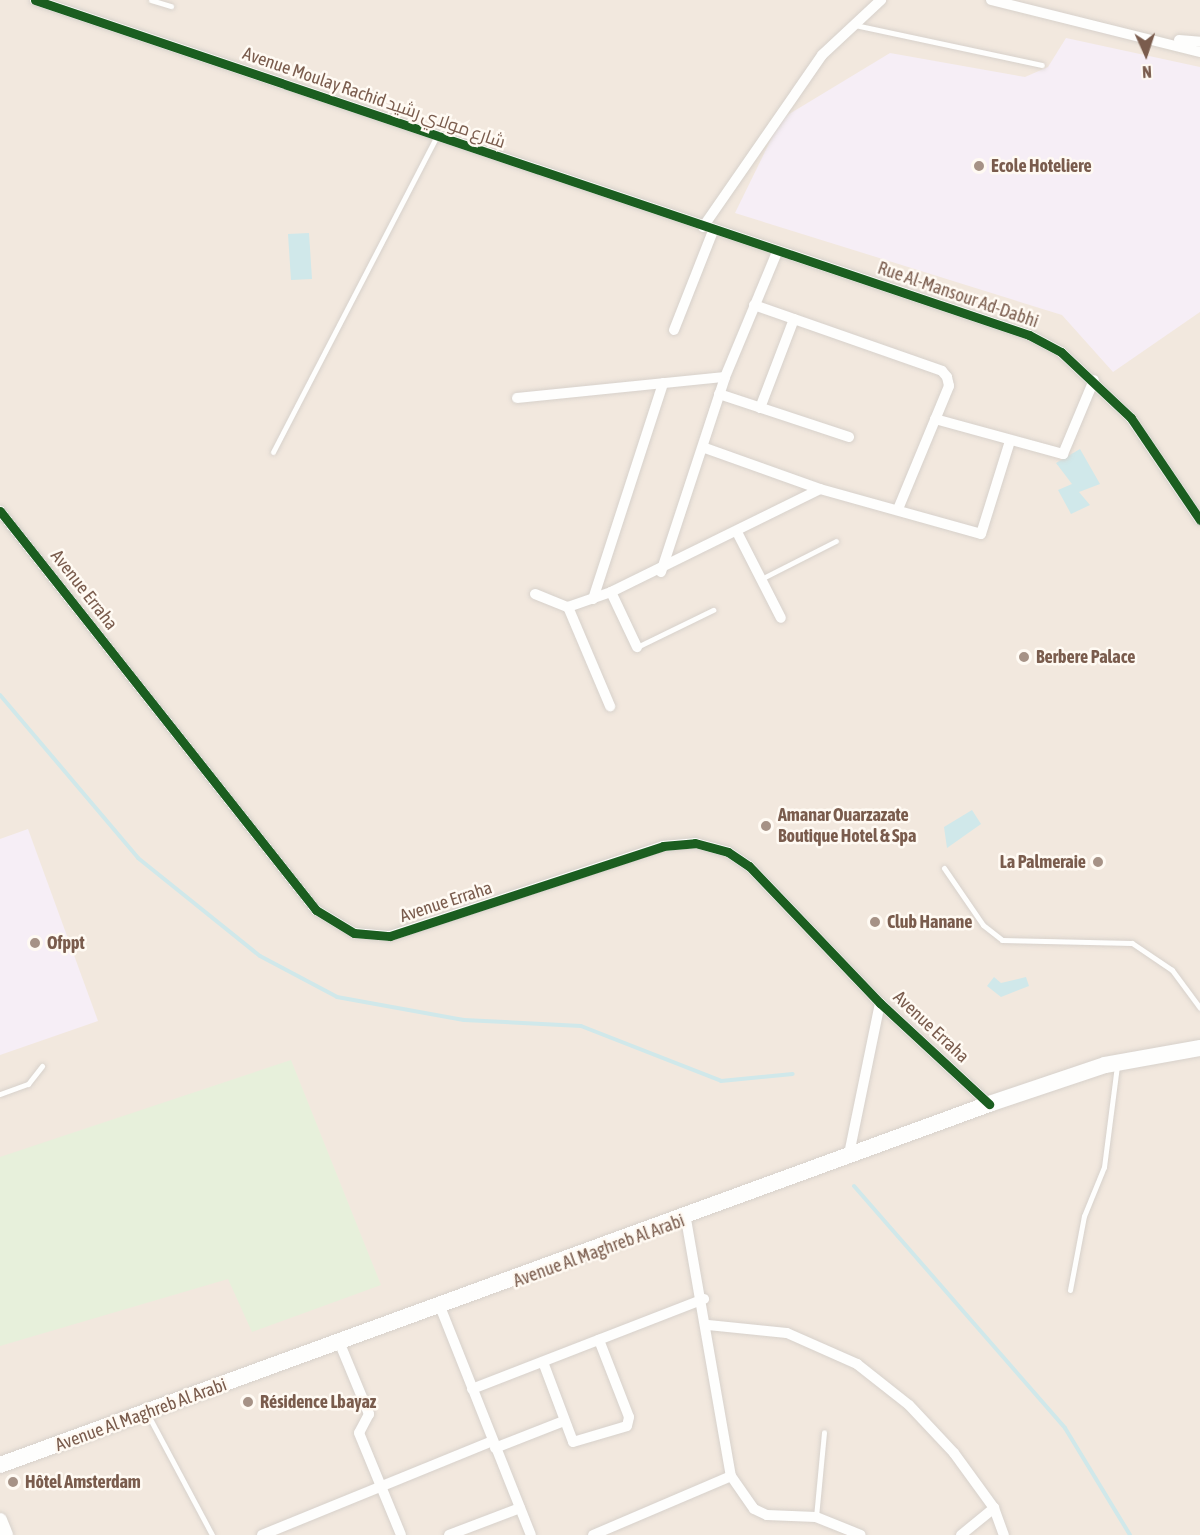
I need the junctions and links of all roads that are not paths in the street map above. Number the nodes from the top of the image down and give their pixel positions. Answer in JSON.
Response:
{"nodes":[{"id":1,"x":35,"y":0,"type":"edge"},
{"id":2,"x":151,"y":0,"type":"edge"},
{"id":3,"x":881,"y":0,"type":"edge"},
{"id":4,"x":991,"y":0,"type":"edge"},
{"id":5,"x":171,"y":6,"type":"dead end"},
{"id":6,"x":854,"y":25,"type":"junction"},
{"id":7,"x":1162,"y":39,"type":"junction"},
{"id":8,"x":1200,"y":42,"type":"edge"},
{"id":9,"x":1200,"y":52,"type":"edge"},
{"id":10,"x":1042,"y":65,"type":"dead end"},
{"id":11,"x":436,"y":137,"type":"junction"},
{"id":12,"x":708,"y":229,"type":"junction"},
{"id":13,"x":777,"y":252,"type":"junction"},
{"id":14,"x":754,"y":305,"type":"junction"},
{"id":15,"x":794,"y":319,"type":"junction"},
{"id":16,"x":674,"y":330,"type":"dead end"},
{"id":17,"x":725,"y":377,"type":"junction"},
{"id":18,"x":1094,"y":380,"type":"junction"},
{"id":19,"x":663,"y":383,"type":"junction"},
{"id":20,"x":719,"y":394,"type":"junction"},
{"id":21,"x":517,"y":398,"type":"dead end"},
{"id":22,"x":760,"y":408,"type":"junction"},
{"id":23,"x":935,"y":419,"type":"junction"},
{"id":24,"x":849,"y":437,"type":"dead end"},
{"id":25,"x":1010,"y":441,"type":"junction"},
{"id":26,"x":705,"y":448,"type":"junction"},
{"id":27,"x":273,"y":452,"type":"dead end"},
{"id":28,"x":820,"y":489,"type":"junction"},
{"id":29,"x":898,"y":509,"type":"junction"},
{"id":30,"x":0,"y":511,"type":"edge"},
{"id":31,"x":1200,"y":520,"type":"edge"},
{"id":32,"x":738,"y":534,"type":"junction"},
{"id":33,"x":836,"y":542,"type":"dead end"},
{"id":34,"x":661,"y":572,"type":"junction"},
{"id":35,"x":761,"y":579,"type":"junction"},
{"id":36,"x":611,"y":592,"type":"junction"},
{"id":37,"x":535,"y":594,"type":"dead end"},
{"id":38,"x":593,"y":599,"type":"junction"},
{"id":39,"x":568,"y":607,"type":"junction"},
{"id":40,"x":714,"y":610,"type":"dead end"},
{"id":41,"x":781,"y":618,"type":"dead end"},
{"id":42,"x":637,"y":647,"type":"joint"},
{"id":43,"x":610,"y":706,"type":"dead end"},
{"id":44,"x":944,"y":868,"type":"dead end"},
{"id":45,"x":880,"y":1003,"type":"junction"},
{"id":46,"x":1200,"y":1008,"type":"edge"},
{"id":47,"x":1200,"y":1048,"type":"edge"},
{"id":48,"x":1118,"y":1061,"type":"junction"},
{"id":49,"x":42,"y":1066,"type":"dead end"},
{"id":50,"x":0,"y":1095,"type":"edge"},
{"id":51,"x":989,"y":1104,"type":"junction"},
{"id":52,"x":849,"y":1154,"type":"junction"},
{"id":53,"x":686,"y":1218,"type":"junction"},
{"id":54,"x":1070,"y":1290,"type":"dead end"},
{"id":55,"x":704,"y":1299,"type":"junction"},
{"id":56,"x":441,"y":1309,"type":"junction"},
{"id":57,"x":708,"y":1325,"type":"junction"},
{"id":58,"x":599,"y":1340,"type":"junction"},
{"id":59,"x":340,"y":1344,"type":"junction"},
{"id":60,"x":543,"y":1362,"type":"junction"},
{"id":61,"x":472,"y":1389,"type":"junction"},
{"id":62,"x":147,"y":1413,"type":"junction"},
{"id":63,"x":564,"y":1421,"type":"junction"},
{"id":64,"x":824,"y":1432,"type":"dead end"},
{"id":65,"x":493,"y":1444,"type":"junction"},
{"id":66,"x":0,"y":1465,"type":"edge"},
{"id":67,"x":731,"y":1476,"type":"junction"},
{"id":68,"x":380,"y":1486,"type":"junction"},
{"id":69,"x":520,"y":1508,"type":"junction"},
{"id":70,"x":994,"y":1508,"type":"junction"},
{"id":71,"x":816,"y":1517,"type":"junction"},
{"id":72,"x":0,"y":1520,"type":"edge"},
{"id":73,"x":6,"y":1535,"type":"edge"},
{"id":74,"x":212,"y":1535,"type":"edge"},
{"id":75,"x":262,"y":1535,"type":"edge"},
{"id":76,"x":401,"y":1535,"type":"edge"},
{"id":77,"x":448,"y":1535,"type":"edge"},
{"id":78,"x":531,"y":1535,"type":"edge"},
{"id":79,"x":593,"y":1535,"type":"edge"},
{"id":80,"x":861,"y":1535,"type":"edge"},
{"id":81,"x":961,"y":1535,"type":"edge"},
{"id":82,"x":1004,"y":1535,"type":"edge"}],
"edges":[{"from":1,"to":11,"type":"street","name":"Avenue Moulay Rachid شارع مولاي رشيد"},
{"from":2,"to":5,"type":"lane"},
{"from":3,"to":6,"type":"street"},
{"from":4,"to":7,"type":"street"},
{"from":6,"to":10,"type":"lane"},
{"from":6,"to":12,"type":"street"},
{"from":7,"to":8,"type":"street"},
{"from":7,"to":9,"type":"street"},
{"from":11,"to":12,"type":"street","name":"Avenue Moulay Rachid شارع مولاي رشيد"},
{"from":11,"to":27,"type":"lane"},
{"from":12,"to":13,"type":"street","name":"Rue Al-Mansour Ad-Dabhi"},
{"from":12,"to":16,"type":"street"},
{"from":13,"to":14,"type":"street"},
{"from":13,"to":18,"type":"street","name":"Rue Al-Mansour Ad-Dabhi"},
{"from":14,"to":15,"type":"street"},
{"from":14,"to":17,"type":"street"},
{"from":15,"to":22,"type":"street"},
{"from":15,"to":23,"type":"street"},
{"from":17,"to":19,"type":"street"},
{"from":17,"to":20,"type":"street"},
{"from":18,"to":25,"type":"street"},
{"from":18,"to":31,"type":"street","name":"Rue Al-Mansour Ad-Dabhi"},
{"from":19,"to":21,"type":"street"},
{"from":19,"to":38,"type":"street"},
{"from":20,"to":22,"type":"street"},
{"from":20,"to":26,"type":"street"},
{"from":22,"to":24,"type":"street"},
{"from":23,"to":25,"type":"street"},
{"from":23,"to":29,"type":"street"},
{"from":25,"to":29,"type":"street"},
{"from":26,"to":28,"type":"street"},
{"from":26,"to":34,"type":"street"},
{"from":28,"to":29,"type":"street"},
{"from":28,"to":32,"type":"street"},
{"from":30,"to":45,"type":"street","name":"Avenue Erraha"},
{"from":32,"to":34,"type":"street"},
{"from":32,"to":35,"type":"street"},
{"from":33,"to":35,"type":"lane"},
{"from":34,"to":36,"type":"street"},
{"from":35,"to":41,"type":"street"},
{"from":36,"to":38,"type":"street"},
{"from":36,"to":42,"type":"street"},
{"from":37,"to":39,"type":"street"},
{"from":38,"to":39,"type":"street"},
{"from":39,"to":43,"type":"street"},
{"from":40,"to":42,"type":"lane"},
{"from":44,"to":46,"type":"lane"},
{"from":45,"to":51,"type":"street","name":"Avenue Erraha"},
{"from":45,"to":52,"type":"street","name":"Avenue Erraha"},
{"from":47,"to":48,"type":"main road","name":"Avenue Al Maghreb Al Arabi"},
{"from":48,"to":51,"type":"main road","name":"Avenue Al Maghreb Al Arabi"},
{"from":48,"to":54,"type":"lane"},
{"from":49,"to":50,"type":"lane"},
{"from":51,"to":52,"type":"main road","name":"Avenue Al Maghreb Al Arabi"},
{"from":52,"to":53,"type":"main road","name":"Avenue Al Maghreb Al Arabi"},
{"from":53,"to":55,"type":"street"},
{"from":53,"to":56,"type":"main road","name":"Avenue Al Maghreb Al Arabi"},
{"from":55,"to":57,"type":"street"},
{"from":55,"to":58,"type":"street"},
{"from":56,"to":59,"type":"main road","name":"Avenue Al Maghreb Al Arabi"},
{"from":56,"to":61,"type":"street"},
{"from":57,"to":67,"type":"street"},
{"from":57,"to":70,"type":"street"},
{"from":58,"to":60,"type":"street"},
{"from":58,"to":63,"type":"street"},
{"from":59,"to":62,"type":"main road","name":"Avenue Al Maghreb Al Arabi"},
{"from":59,"to":68,"type":"street"},
{"from":60,"to":61,"type":"street"},
{"from":60,"to":63,"type":"street"},
{"from":61,"to":65,"type":"street"},
{"from":62,"to":66,"type":"main road","name":"Avenue Al Maghreb Al Arabi"},
{"from":62,"to":74,"type":"lane"},
{"from":63,"to":65,"type":"street"},
{"from":64,"to":71,"type":"lane"},
{"from":65,"to":68,"type":"street"},
{"from":65,"to":69,"type":"street"},
{"from":67,"to":71,"type":"street"},
{"from":67,"to":79,"type":"street"},
{"from":68,"to":75,"type":"street"},
{"from":68,"to":76,"type":"street"},
{"from":69,"to":77,"type":"street"},
{"from":69,"to":78,"type":"street"},
{"from":70,"to":81,"type":"street"},
{"from":70,"to":82,"type":"street"},
{"from":71,"to":80,"type":"street"},
{"from":72,"to":73,"type":"street"}]}
